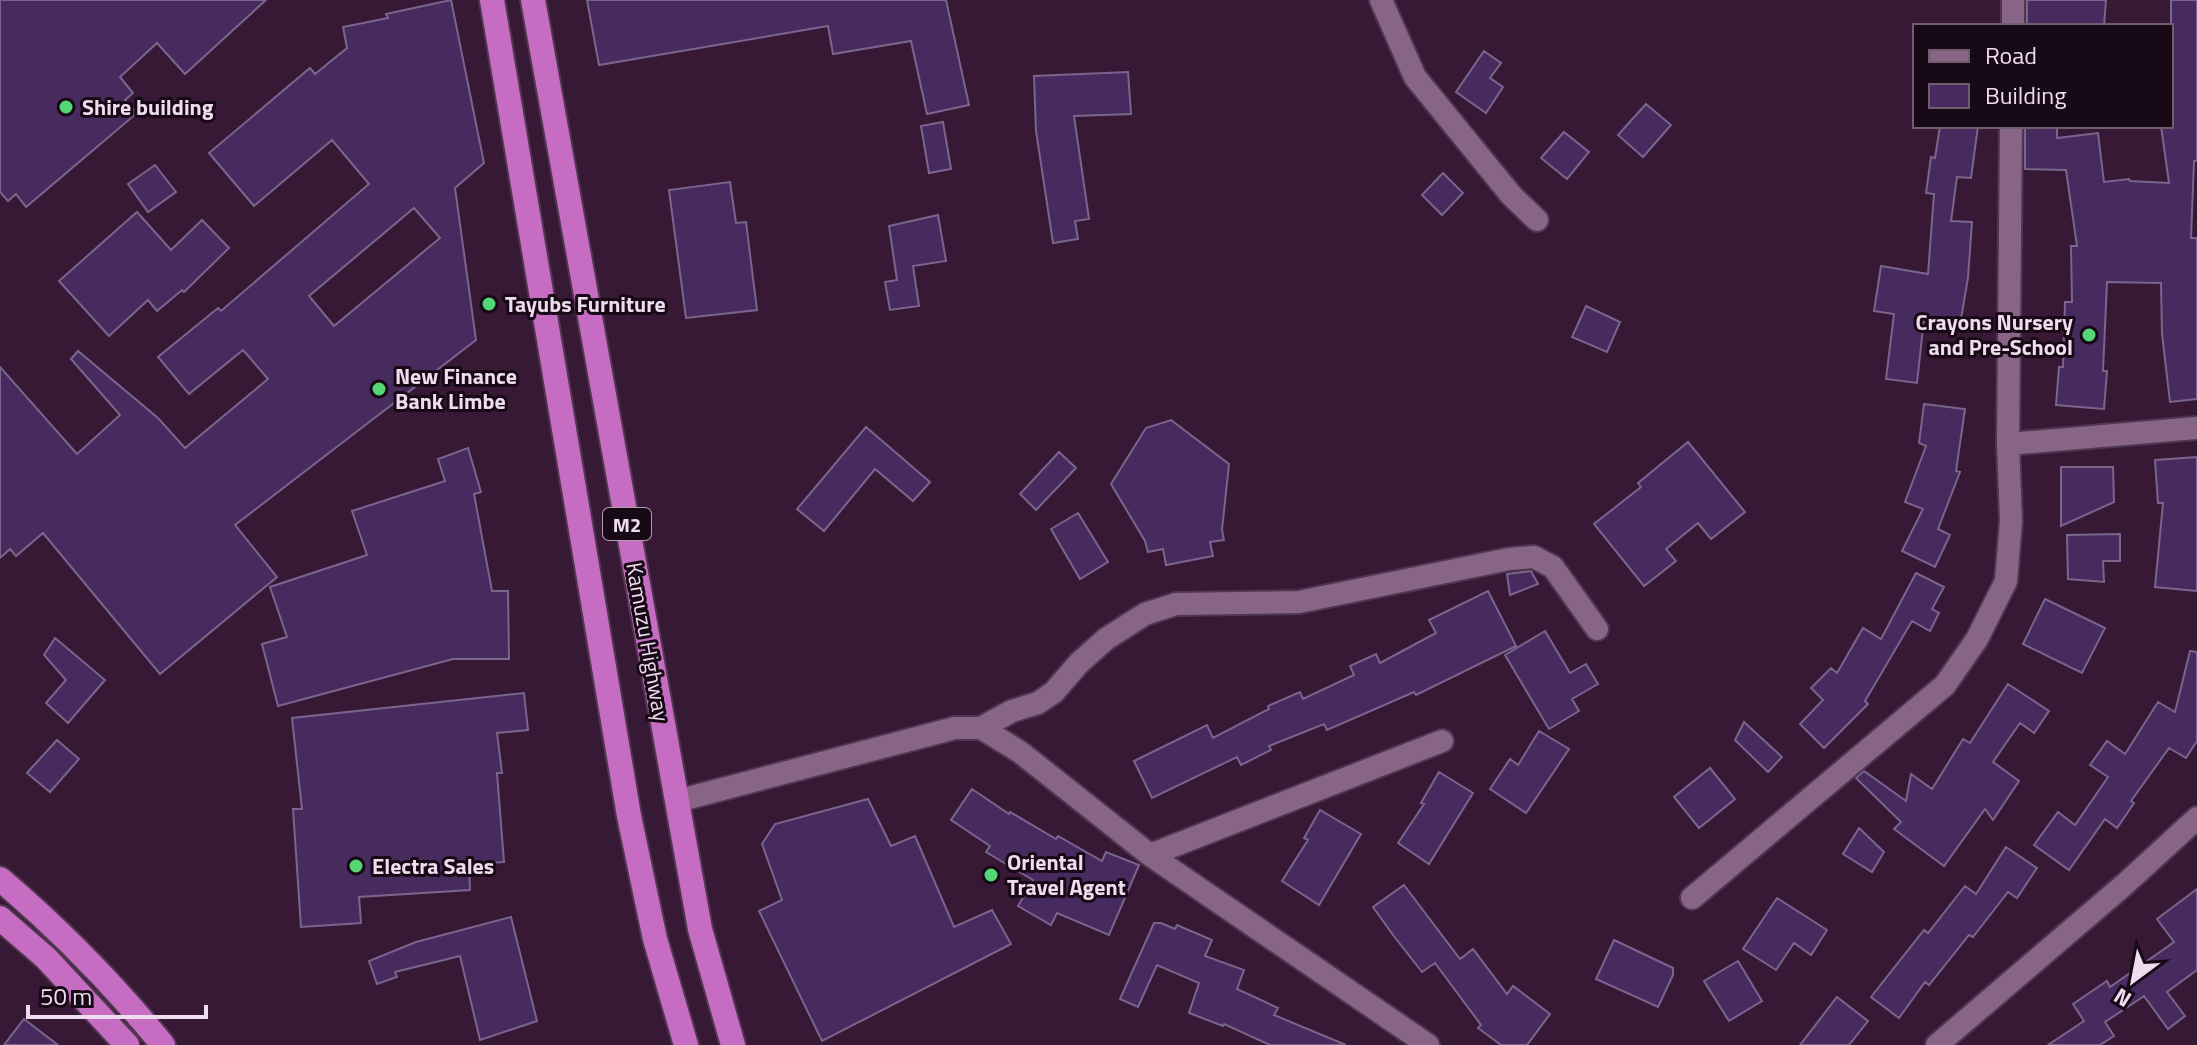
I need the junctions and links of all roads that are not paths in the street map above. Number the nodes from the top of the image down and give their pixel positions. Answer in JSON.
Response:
{"nodes":[{"id":1,"x":492,"y":0,"type":"edge"},
{"id":2,"x":533,"y":0,"type":"edge"},
{"id":3,"x":1381,"y":0,"type":"edge"},
{"id":4,"x":2013,"y":1,"type":"edge"},
{"id":5,"x":2013,"y":24,"type":"edge"},
{"id":6,"x":2011,"y":128,"type":"edge"},
{"id":7,"x":1537,"y":220,"type":"dead end"},
{"id":8,"x":2197,"y":428,"type":"edge"},
{"id":9,"x":2008,"y":444,"type":"junction"},
{"id":10,"x":1597,"y":629,"type":"dead end"},
{"id":11,"x":981,"y":728,"type":"junction"},
{"id":12,"x":1442,"y":741,"type":"dead end"},
{"id":13,"x":677,"y":801,"type":"junction"},
{"id":14,"x":2197,"y":818,"type":"edge"},
{"id":15,"x":1150,"y":855,"type":"junction"},
{"id":16,"x":0,"y":879,"type":"edge"},
{"id":17,"x":1692,"y":898,"type":"dead end"},
{"id":18,"x":0,"y":918,"type":"edge"},
{"id":19,"x":127,"y":1045,"type":"edge"},
{"id":20,"x":163,"y":1045,"type":"edge"},
{"id":21,"x":686,"y":1045,"type":"edge"},
{"id":22,"x":733,"y":1045,"type":"edge"},
{"id":23,"x":1428,"y":1045,"type":"edge"},
{"id":24,"x":1937,"y":1045,"type":"edge"}],
"edges":[{"from":1,"to":21,"type":"highway","number":"M2"},
{"from":2,"to":13,"type":"highway","name":"Kamuzu Highway","number":"M2"},
{"from":3,"to":7,"type":"street"},
{"from":4,"to":5,"type":"street"},
{"from":6,"to":9,"type":"street"},
{"from":8,"to":9,"type":"street"},
{"from":9,"to":17,"type":"street"},
{"from":10,"to":11,"type":"street"},
{"from":11,"to":13,"type":"street"},
{"from":11,"to":15,"type":"street"},
{"from":12,"to":15,"type":"street"},
{"from":13,"to":22,"type":"highway","name":"Kamuzu Highway","number":"M2"},
{"from":14,"to":24,"type":"street"},
{"from":15,"to":23,"type":"street"},
{"from":16,"to":20,"type":"highway"},
{"from":18,"to":19,"type":"highway"}]}
